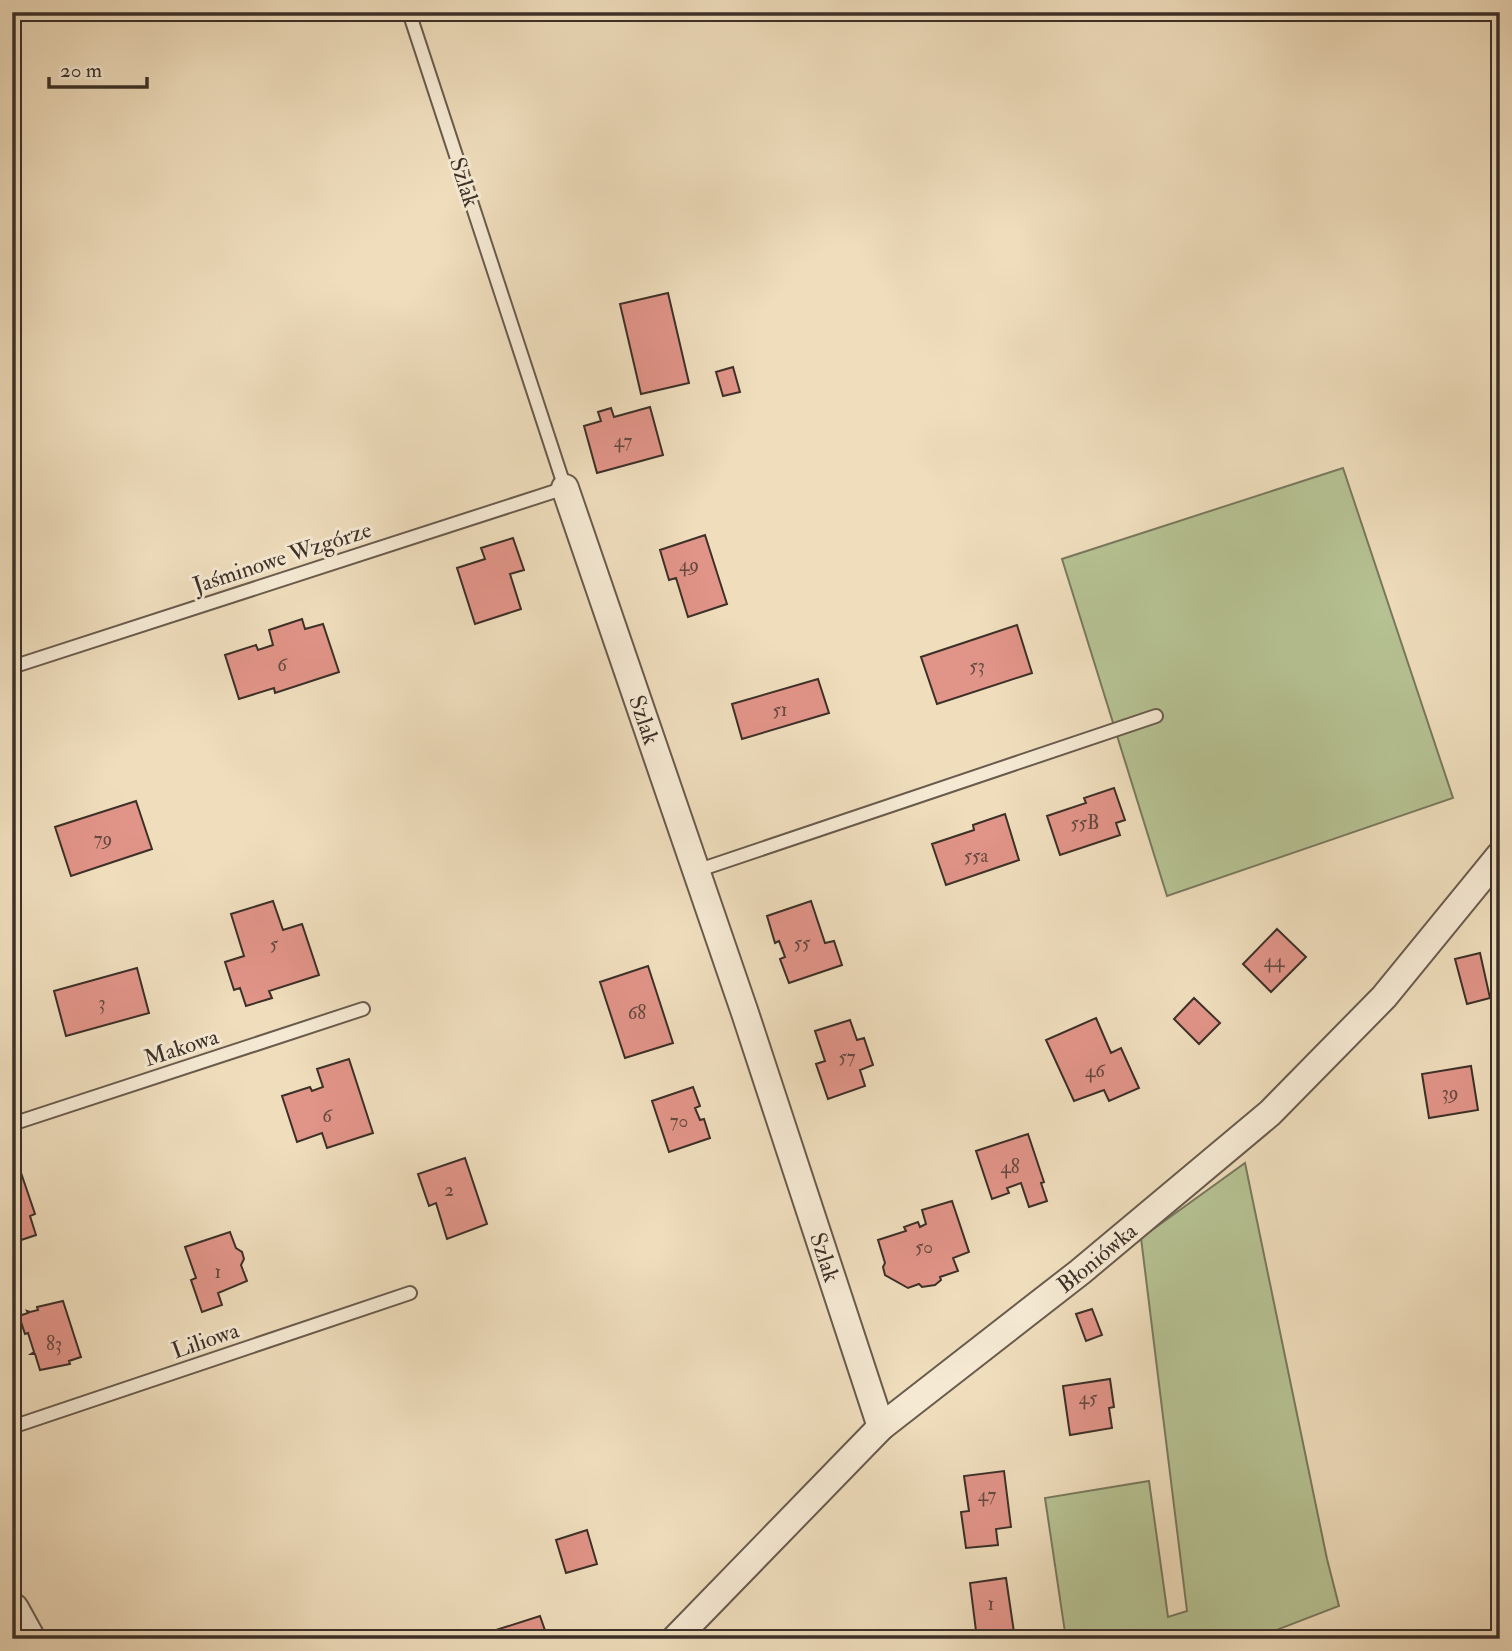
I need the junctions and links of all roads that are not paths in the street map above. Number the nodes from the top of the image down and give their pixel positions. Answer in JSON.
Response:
{"nodes":[{"id":1,"x":409,"y":12,"type":"edge"},
{"id":2,"x":565,"y":488,"type":"junction"},
{"id":3,"x":12,"y":667,"type":"edge"},
{"id":4,"x":1156,"y":716,"type":"dead end"},
{"id":5,"x":1500,"y":855,"type":"edge"},
{"id":6,"x":696,"y":871,"type":"junction"},
{"id":7,"x":363,"y":1009,"type":"dead end"},
{"id":8,"x":12,"y":1124,"type":"edge"},
{"id":9,"x":410,"y":1293,"type":"dead end"},
{"id":10,"x":12,"y":1427,"type":"edge"},
{"id":11,"x":881,"y":1427,"type":"junction"},
{"id":12,"x":12,"y":1609,"type":"edge"},
{"id":13,"x":28,"y":1639,"type":"edge"},
{"id":14,"x":676,"y":1639,"type":"edge"}],
"edges":[{"from":1,"to":2,"type":"lane","name":"Szlak"},
{"from":2,"to":3,"type":"lane","name":"Jaśminowe Wzgórze"},
{"from":2,"to":6,"type":"street","name":"Szlak"},
{"from":4,"to":6,"type":"lane"},
{"from":5,"to":11,"type":"street","name":"Błoniówka"},
{"from":6,"to":11,"type":"street","name":"Szlak"},
{"from":7,"to":8,"type":"lane","name":"Makowa"},
{"from":9,"to":10,"type":"lane","name":"Liliowa"},
{"from":11,"to":14,"type":"street","name":"Błoniówka"},
{"from":12,"to":13,"type":"street"}]}
